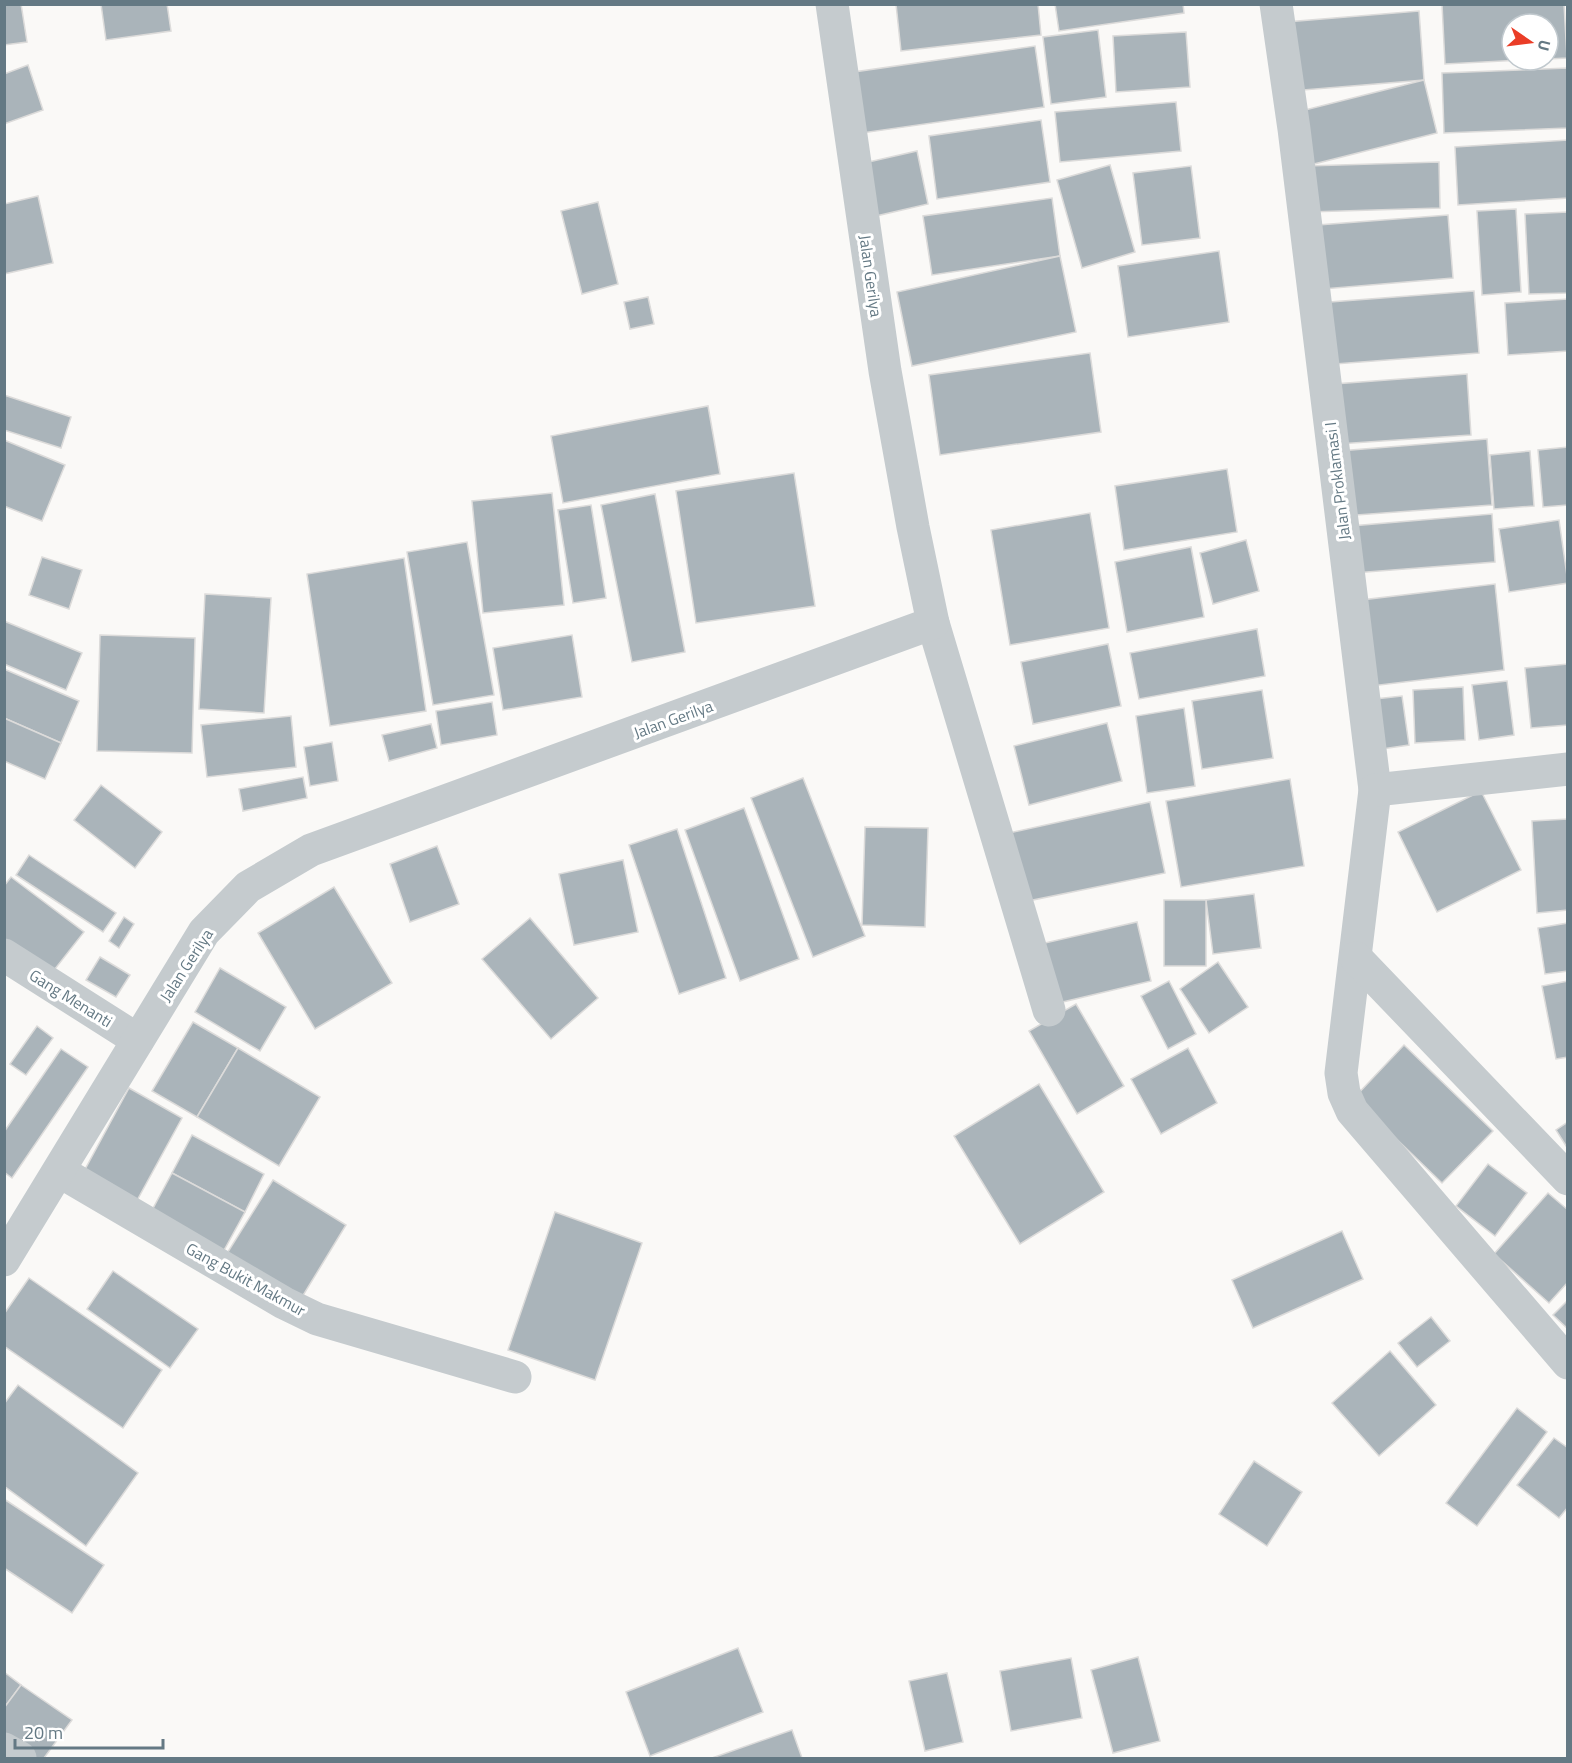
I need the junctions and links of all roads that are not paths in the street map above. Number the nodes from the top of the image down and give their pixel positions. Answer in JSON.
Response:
{"nodes":[{"id":1,"x":832,"y":4,"type":"edge"},
{"id":2,"x":1276,"y":4,"type":"edge"},
{"id":3,"x":933,"y":623,"type":"junction"},
{"id":4,"x":1568,"y":768,"type":"edge"},
{"id":5,"x":1375,"y":790,"type":"junction"},
{"id":6,"x":4,"y":955,"type":"edge"},
{"id":7,"x":1356,"y":958,"type":"junction"},
{"id":8,"x":1049,"y":1010,"type":"dead end"},
{"id":9,"x":138,"y":1040,"type":"junction"},
{"id":10,"x":59,"y":1171,"type":"junction"},
{"id":11,"x":1568,"y":1179,"type":"edge"},
{"id":12,"x":4,"y":1260,"type":"edge"},
{"id":13,"x":1568,"y":1363,"type":"edge"},
{"id":14,"x":515,"y":1377,"type":"dead end"},
{"id":15,"x":4,"y":1749,"type":"edge"},
{"id":16,"x":20,"y":1758,"type":"edge"}],
"edges":[{"from":1,"to":3,"type":"street","name":"Jalan Gerilya"},
{"from":2,"to":5,"type":"street","name":"Jalan Proklamasi I"},
{"from":3,"to":8,"type":"street"},
{"from":3,"to":9,"type":"street","name":"Jalan Gerilya"},
{"from":4,"to":5,"type":"street"},
{"from":5,"to":7,"type":"street","name":"Jalan Proklamasi I"},
{"from":6,"to":9,"type":"street","name":"Gang Menanti"},
{"from":7,"to":11,"type":"street"},
{"from":7,"to":13,"type":"street","name":"Jalan Proklamasi I"},
{"from":9,"to":10,"type":"street","name":"Jalan Gerilya"},
{"from":10,"to":12,"type":"street","name":"Jalan Gerilya"},
{"from":10,"to":14,"type":"street","name":"Gang Bukit Makmur"},
{"from":15,"to":16,"type":"street"}]}
